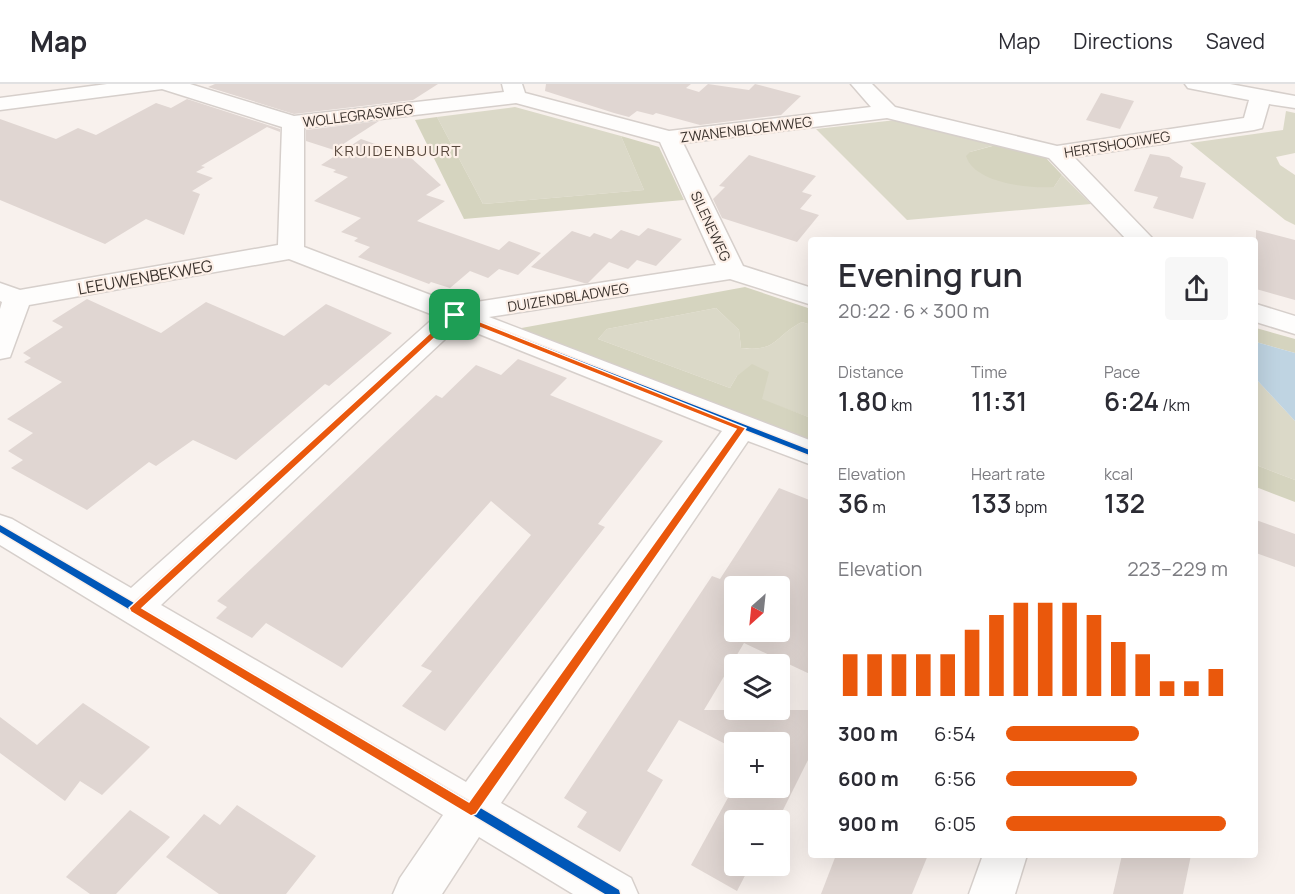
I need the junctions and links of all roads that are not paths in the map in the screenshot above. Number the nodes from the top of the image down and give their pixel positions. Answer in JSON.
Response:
{"nodes":[{"id":1,"x":156,"y":84,"type":"edge"},
{"id":2,"x":169,"y":84,"type":"edge"},
{"id":3,"x":861,"y":84,"type":"edge"},
{"id":4,"x":1195,"y":84,"type":"edge"},
{"id":5,"x":514,"y":90,"type":"edge"},
{"id":6,"x":1260,"y":96,"type":"junction"},
{"id":7,"x":1295,"y":102,"type":"edge"},
{"id":8,"x":0,"y":104,"type":"edge"},
{"id":9,"x":887,"y":112,"type":"junction"},
{"id":10,"x":293,"y":123,"type":"junction"},
{"id":11,"x":669,"y":138,"type":"junction"},
{"id":12,"x":1057,"y":153,"type":"junction"},
{"id":13,"x":1138,"y":237,"type":"edge"},
{"id":14,"x":291,"y":251,"type":"junction"},
{"id":15,"x":732,"y":271,"type":"junction"},
{"id":16,"x":9,"y":295,"type":"edge"},
{"id":17,"x":808,"y":296,"type":"edge"},
{"id":18,"x":455,"y":315,"type":"junction"},
{"id":19,"x":1258,"y":315,"type":"edge"},
{"id":20,"x":1295,"y":325,"type":"edge"},
{"id":21,"x":0,"y":350,"type":"edge"},
{"id":22,"x":741,"y":428,"type":"junction"},
{"id":23,"x":808,"y":453,"type":"edge"},
{"id":24,"x":0,"y":528,"type":"edge"},
{"id":25,"x":134,"y":608,"type":"junction"},
{"id":26,"x":471,"y":810,"type":"junction"},
{"id":27,"x":1004,"y":858,"type":"edge"},
{"id":28,"x":416,"y":894,"type":"edge"},
{"id":29,"x":615,"y":894,"type":"edge"},
{"id":30,"x":992,"y":894,"type":"edge"}],
"edges":[{"from":1,"to":8,"type":"street"},
{"from":2,"to":10,"type":"street","name":"WOLLEGRASWEG"},
{"from":3,"to":9,"type":"street"},
{"from":4,"to":6,"type":"street"},
{"from":5,"to":10,"type":"street","name":"WOLLEGRASWEG"},
{"from":5,"to":11,"type":"street","name":"ZWANENBLOEMWEG"},
{"from":6,"to":7,"type":"street"},
{"from":6,"to":12,"type":"street","name":"HERTSHOOIWEG"},
{"from":9,"to":11,"type":"street","name":"ZWANENBLOEMWEG"},
{"from":9,"to":12,"type":"street","name":"HERTSHOOIWEG"},
{"from":10,"to":14,"type":"street"},
{"from":11,"to":15,"type":"street","name":"SILENEWEG"},
{"from":12,"to":13,"type":"street"},
{"from":14,"to":16,"type":"street","name":"LEEUWENBEKWEG"},
{"from":14,"to":18,"type":"street"},
{"from":15,"to":17,"type":"street","name":"SILENEWEG"},
{"from":15,"to":18,"type":"street","name":"DUIZENDBLADWEG"},
{"from":16,"to":21,"type":"street"},
{"from":18,"to":22,"type":"street"},
{"from":18,"to":25,"type":"street"},
{"from":19,"to":20,"type":"street"},
{"from":22,"to":23,"type":"street"},
{"from":22,"to":26,"type":"street"},
{"from":24,"to":25,"type":"street"},
{"from":25,"to":26,"type":"street"},
{"from":26,"to":28,"type":"street"},
{"from":26,"to":29,"type":"street"},
{"from":27,"to":30,"type":"street"}]}
